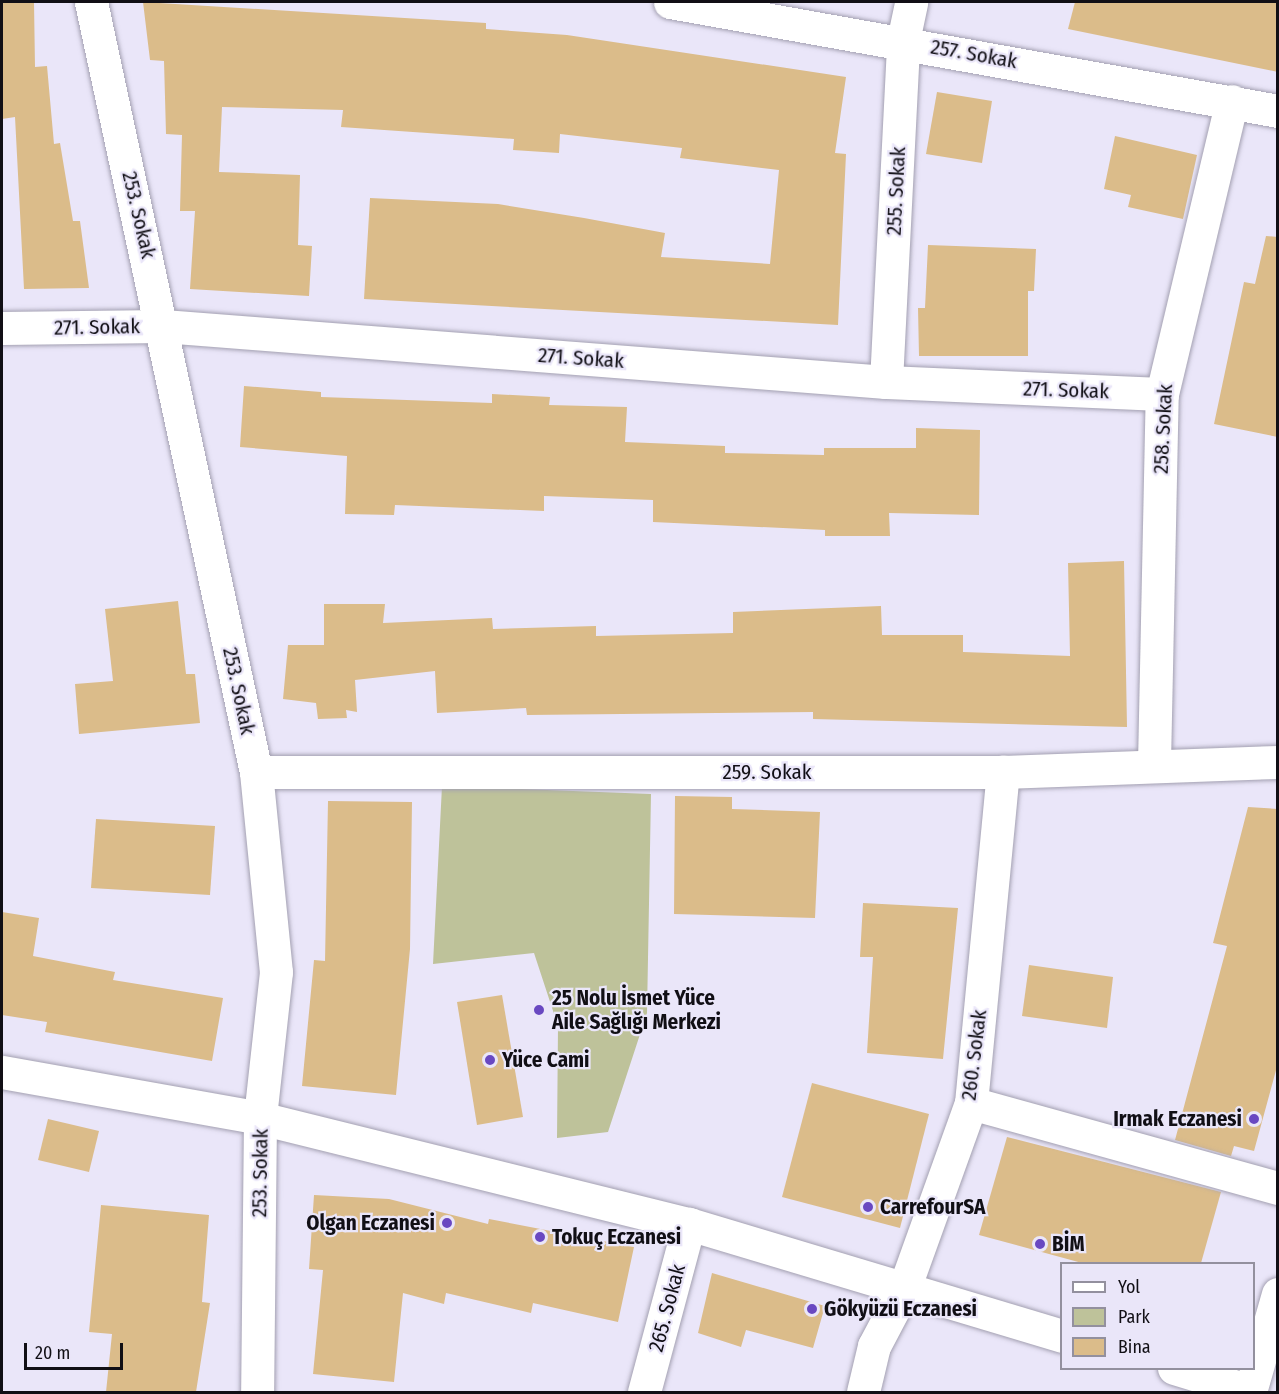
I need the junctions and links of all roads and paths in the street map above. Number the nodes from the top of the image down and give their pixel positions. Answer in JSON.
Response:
{"nodes":[{"id":1,"x":91,"y":2,"type":"edge"},
{"id":2,"x":670,"y":2,"type":"edge"},
{"id":3,"x":911,"y":2,"type":"edge"},
{"id":4,"x":903,"y":41,"type":"junction"},
{"id":5,"x":1232,"y":101,"type":"junction"},
{"id":6,"x":1278,"y":111,"type":"edge"},
{"id":7,"x":163,"y":326,"type":"junction"},
{"id":8,"x":2,"y":328,"type":"edge"},
{"id":9,"x":886,"y":382,"type":"junction"},
{"id":10,"x":1162,"y":394,"type":"junction"},
{"id":11,"x":1278,"y":762,"type":"edge"},
{"id":12,"x":1154,"y":764,"type":"junction"},
{"id":13,"x":256,"y":772,"type":"junction"},
{"id":14,"x":1003,"y":772,"type":"junction"},
{"id":15,"x":2,"y":1072,"type":"edge"},
{"id":16,"x":971,"y":1103,"type":"junction"},
{"id":17,"x":260,"y":1118,"type":"junction"},
{"id":18,"x":1278,"y":1188,"type":"edge"},
{"id":19,"x":689,"y":1224,"type":"junction"},
{"id":20,"x":904,"y":1290,"type":"junction"},
{"id":21,"x":1278,"y":1294,"type":"edge"},
{"id":22,"x":1060,"y":1335,"type":"edge"},
{"id":23,"x":1180,"y":1370,"type":"edge"},
{"id":24,"x":257,"y":1392,"type":"edge"},
{"id":25,"x":644,"y":1392,"type":"edge"},
{"id":26,"x":863,"y":1392,"type":"edge"},
{"id":27,"x":1250,"y":1392,"type":"edge"}],
"edges":[{"from":1,"to":7,"type":"street","name":"253. Sokak"},
{"from":2,"to":4,"type":"street","name":"257. Sokak"},
{"from":3,"to":4,"type":"street","name":"255. Sokak"},
{"from":4,"to":5,"type":"street","name":"257. Sokak"},
{"from":4,"to":9,"type":"street","name":"255. Sokak"},
{"from":5,"to":6,"type":"street","name":"257. Sokak"},
{"from":5,"to":10,"type":"street","name":"258. Sokak"},
{"from":7,"to":8,"type":"street","name":"271. Sokak"},
{"from":7,"to":9,"type":"street","name":"271. Sokak"},
{"from":7,"to":13,"type":"street","name":"253. Sokak"},
{"from":9,"to":10,"type":"street","name":"271. Sokak"},
{"from":10,"to":12,"type":"street","name":"258. Sokak"},
{"from":11,"to":12,"type":"street","name":"259. Sokak"},
{"from":12,"to":14,"type":"street","name":"259. Sokak"},
{"from":13,"to":14,"type":"street","name":"259. Sokak"},
{"from":13,"to":17,"type":"street","name":"253. Sokak"},
{"from":14,"to":16,"type":"street","name":"260. Sokak"},
{"from":15,"to":17,"type":"street"},
{"from":16,"to":18,"type":"street"},
{"from":16,"to":20,"type":"street","name":"260. Sokak"},
{"from":17,"to":19,"type":"street"},
{"from":17,"to":24,"type":"street","name":"253. Sokak"},
{"from":19,"to":20,"type":"street"},
{"from":19,"to":25,"type":"street","name":"265. Sokak"},
{"from":20,"to":22,"type":"street"},
{"from":20,"to":26,"type":"street","name":"260. Sokak"},
{"from":21,"to":27,"type":"street"},
{"from":23,"to":27,"type":"street"}]}
